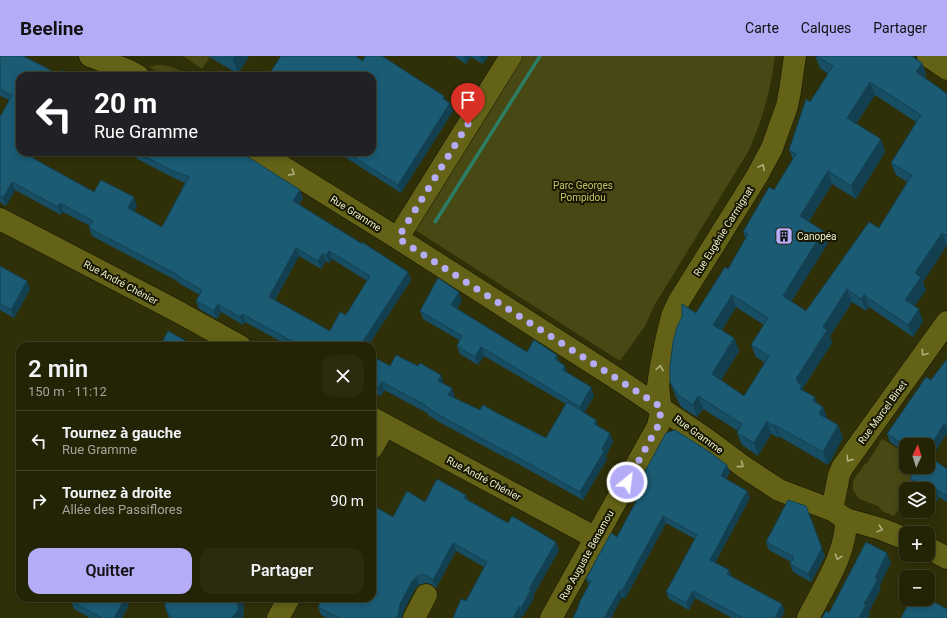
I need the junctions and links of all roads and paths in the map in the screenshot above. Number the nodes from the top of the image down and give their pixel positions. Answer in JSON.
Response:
{"nodes":[{"id":1,"x":90,"y":56,"type":"edge"},
{"id":2,"x":511,"y":56,"type":"edge"},
{"id":3,"x":795,"y":56,"type":"edge"},
{"id":4,"x":131,"y":72,"type":"edge"},
{"id":5,"x":265,"y":156,"type":"edge"},
{"id":6,"x":0,"y":219,"type":"edge"},
{"id":7,"x":399,"y":239,"type":"junction"},
{"id":8,"x":947,"y":322,"type":"edge"},
{"id":9,"x":233,"y":342,"type":"edge"},
{"id":10,"x":661,"y":407,"type":"junction"},
{"id":11,"x":378,"y":422,"type":"edge"},
{"id":12,"x":839,"y":514,"type":"junction"},
{"id":13,"x":899,"y":536,"type":"edge"},
{"id":14,"x":596,"y":538,"type":"junction"},
{"id":15,"x":935,"y":552,"type":"edge"},
{"id":16,"x":947,"y":558,"type":"edge"},
{"id":17,"x":426,"y":595,"type":"dead end"},
{"id":18,"x":287,"y":602,"type":"edge"},
{"id":19,"x":278,"y":618,"type":"edge"},
{"id":20,"x":414,"y":618,"type":"edge"},
{"id":21,"x":551,"y":618,"type":"edge"},
{"id":22,"x":808,"y":618,"type":"edge"}],
"edges":[{"from":1,"to":4,"type":"street"},
{"from":2,"to":7,"type":"street"},
{"from":10,"to":3,"type":"street","name":"Rue Eugénie Carmignat","one_way":true},
{"from":5,"to":7,"type":"street","name":"Rue Gramme","one_way":true},
{"from":6,"to":9,"type":"street","name":"Rue André Chénier"},
{"from":7,"to":10,"type":"street","name":"Rue Gramme"},
{"from":8,"to":12,"type":"street","name":"Rue Marcel Binet","one_way":true},
{"from":10,"to":12,"type":"street","name":"Rue Gramme","one_way":true},
{"from":10,"to":14,"type":"street","name":"Rue Auguste Benamou"},
{"from":11,"to":14,"type":"street","name":"Rue André Chénier"},
{"from":12,"to":13,"type":"street","name":"Rue Gramme","one_way":true},
{"from":12,"to":22,"type":"street","name":"Rue Marcel Binet","one_way":true},
{"from":14,"to":21,"type":"street","name":"Rue Auguste Benamou"},
{"from":15,"to":16,"type":"street"},
{"from":17,"to":20,"type":"street"},
{"from":18,"to":19,"type":"street"}]}
